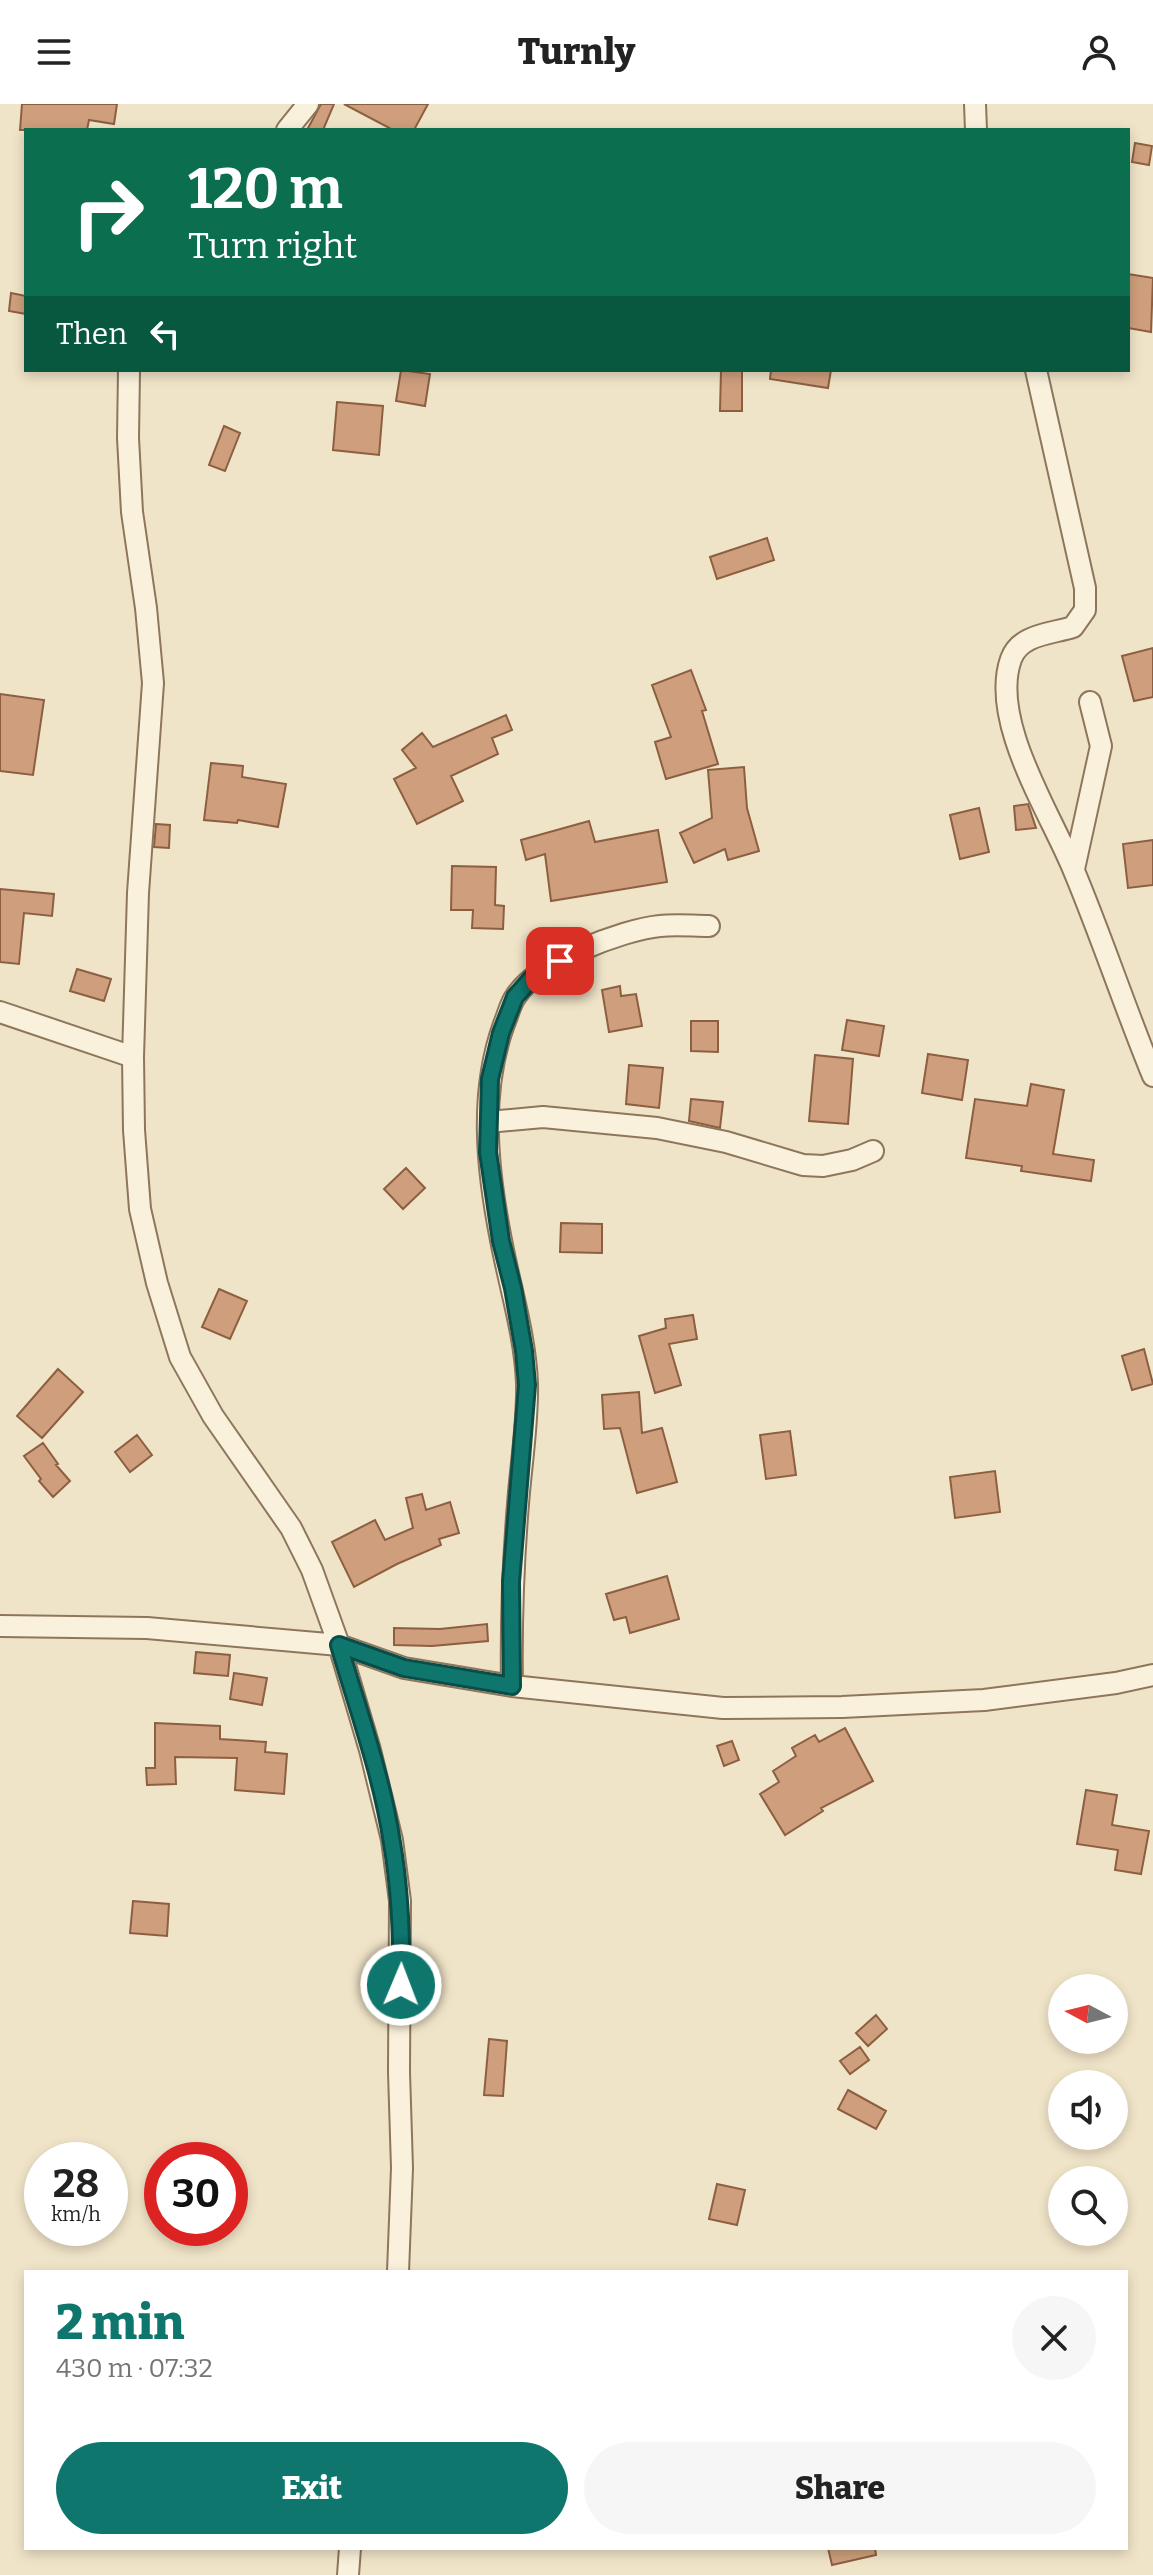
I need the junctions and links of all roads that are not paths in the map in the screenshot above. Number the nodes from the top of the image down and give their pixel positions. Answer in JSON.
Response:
{"nodes":[{"id":1,"x":308,"y":104,"type":"edge"},
{"id":2,"x":975,"y":104,"type":"edge"},
{"id":3,"x":289,"y":128,"type":"edge"},
{"id":4,"x":976,"y":128,"type":"edge"},
{"id":5,"x":129,"y":372,"type":"edge"},
{"id":6,"x":1036,"y":372,"type":"edge"},
{"id":7,"x":1090,"y":702,"type":"dead end"},
{"id":8,"x":1074,"y":869,"type":"junction"},
{"id":9,"x":709,"y":926,"type":"dead end"},
{"id":10,"x":0,"y":1012,"type":"edge"},
{"id":11,"x":133,"y":1057,"type":"junction"},
{"id":12,"x":1153,"y":1076,"type":"edge"},
{"id":13,"x":488,"y":1122,"type":"junction"},
{"id":14,"x":873,"y":1151,"type":"dead end"},
{"id":15,"x":0,"y":1626,"type":"edge"},
{"id":16,"x":339,"y":1645,"type":"junction"},
{"id":17,"x":1153,"y":1675,"type":"edge"},
{"id":18,"x":512,"y":1686,"type":"junction"},
{"id":19,"x":398,"y":2270,"type":"edge"},
{"id":20,"x":350,"y":2550,"type":"edge"},
{"id":21,"x":348,"y":2575,"type":"edge"}],
"edges":[{"from":1,"to":3,"type":"street"},
{"from":2,"to":4,"type":"street"},
{"from":5,"to":11,"type":"street"},
{"from":6,"to":8,"type":"street"},
{"from":7,"to":8,"type":"street"},
{"from":8,"to":12,"type":"street"},
{"from":9,"to":13,"type":"street"},
{"from":10,"to":11,"type":"street"},
{"from":11,"to":16,"type":"street"},
{"from":13,"to":14,"type":"street"},
{"from":13,"to":18,"type":"street"},
{"from":15,"to":16,"type":"street"},
{"from":16,"to":18,"type":"street"},
{"from":16,"to":19,"type":"street"},
{"from":17,"to":18,"type":"street"},
{"from":20,"to":21,"type":"street"}]}
